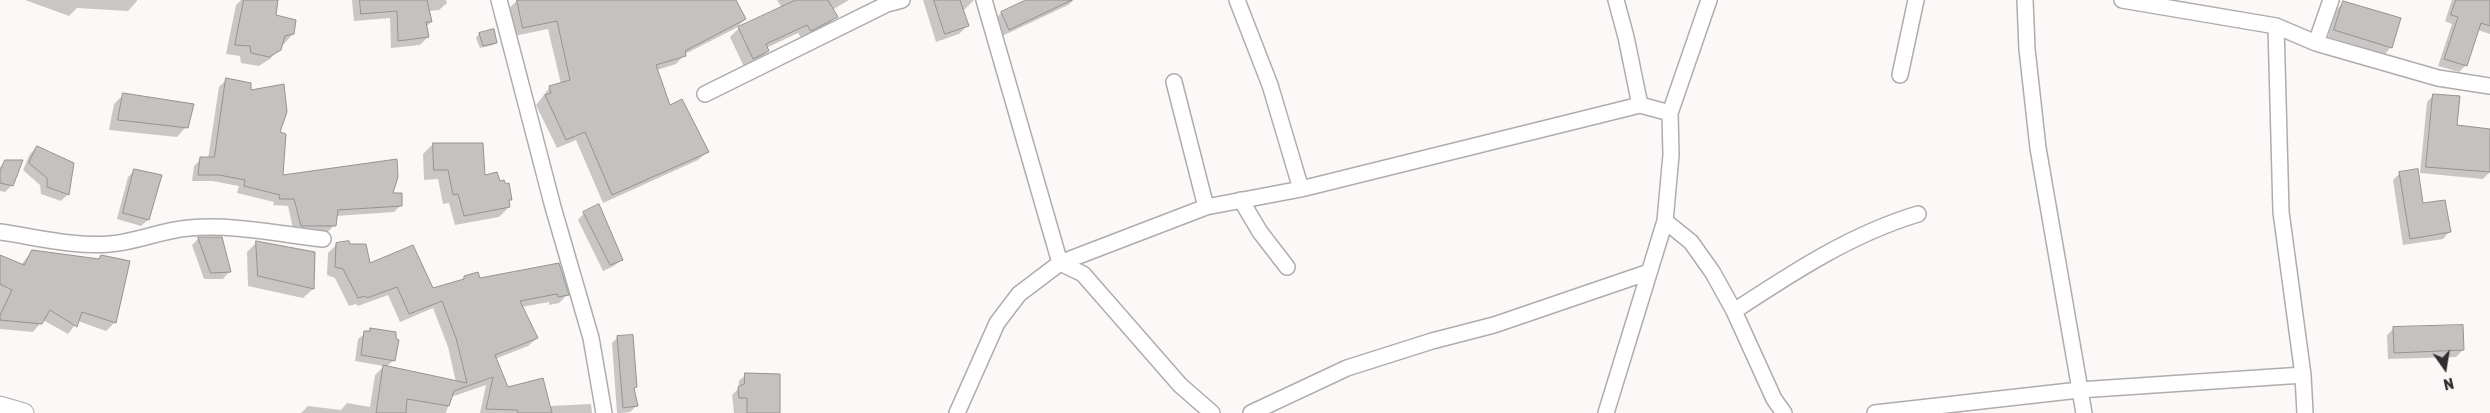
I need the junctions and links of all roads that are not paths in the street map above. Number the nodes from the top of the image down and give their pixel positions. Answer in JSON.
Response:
{"nodes":[{"id":1,"x":499,"y":0,"type":"edge"},
{"id":2,"x":984,"y":0,"type":"edge"},
{"id":3,"x":1237,"y":0,"type":"edge"},
{"id":4,"x":1616,"y":0,"type":"edge"},
{"id":5,"x":1709,"y":0,"type":"edge"},
{"id":6,"x":1916,"y":0,"type":"edge"},
{"id":7,"x":2025,"y":0,"type":"edge"},
{"id":8,"x":2122,"y":0,"type":"edge"},
{"id":9,"x":2331,"y":0,"type":"edge"},
{"id":10,"x":891,"y":1,"type":"edge"},
{"id":11,"x":2276,"y":26,"type":"junction"},
{"id":12,"x":2316,"y":43,"type":"junction"},
{"id":13,"x":1900,"y":75,"type":"dead end"},
{"id":14,"x":1174,"y":82,"type":"dead end"},
{"id":15,"x":2490,"y":86,"type":"edge"},
{"id":16,"x":705,"y":94,"type":"dead end"},
{"id":17,"x":1640,"y":105,"type":"junction"},
{"id":18,"x":1670,"y":113,"type":"junction"},
{"id":19,"x":1301,"y":189,"type":"junction"},
{"id":20,"x":1242,"y":200,"type":"junction"},
{"id":21,"x":1206,"y":207,"type":"junction"},
{"id":22,"x":1918,"y":214,"type":"dead end"},
{"id":23,"x":1665,"y":221,"type":"junction"},
{"id":24,"x":0,"y":232,"type":"edge"},
{"id":25,"x":323,"y":239,"type":"dead end"},
{"id":26,"x":1060,"y":263,"type":"junction"},
{"id":27,"x":1287,"y":267,"type":"dead end"},
{"id":28,"x":1649,"y":272,"type":"junction"},
{"id":29,"x":1734,"y":312,"type":"junction"},
{"id":30,"x":2303,"y":375,"type":"junction"},
{"id":31,"x":2080,"y":390,"type":"junction"},
{"id":32,"x":0,"y":406,"type":"edge"},
{"id":33,"x":24,"y":413,"type":"edge"},
{"id":34,"x":604,"y":413,"type":"edge"},
{"id":35,"x":957,"y":413,"type":"edge"},
{"id":36,"x":1212,"y":413,"type":"edge"},
{"id":37,"x":1251,"y":413,"type":"edge"},
{"id":38,"x":1606,"y":413,"type":"edge"},
{"id":39,"x":1784,"y":413,"type":"edge"},
{"id":40,"x":1875,"y":413,"type":"edge"},
{"id":41,"x":2084,"y":413,"type":"edge"},
{"id":42,"x":2304,"y":413,"type":"edge"}],
"edges":[{"from":1,"to":34,"type":"street"},
{"from":2,"to":26,"type":"street"},
{"from":3,"to":19,"type":"street"},
{"from":4,"to":17,"type":"street"},
{"from":5,"to":18,"type":"street"},
{"from":6,"to":13,"type":"street"},
{"from":7,"to":31,"type":"street"},
{"from":8,"to":11,"type":"street"},
{"from":9,"to":12,"type":"street"},
{"from":10,"to":16,"type":"street"},
{"from":11,"to":12,"type":"street"},
{"from":11,"to":30,"type":"street"},
{"from":12,"to":15,"type":"street"},
{"from":14,"to":21,"type":"street"},
{"from":17,"to":18,"type":"street"},
{"from":17,"to":19,"type":"street"},
{"from":18,"to":23,"type":"street"},
{"from":19,"to":20,"type":"street"},
{"from":20,"to":21,"type":"street"},
{"from":20,"to":27,"type":"street"},
{"from":21,"to":26,"type":"street"},
{"from":22,"to":29,"type":"street"},
{"from":23,"to":28,"type":"street"},
{"from":23,"to":29,"type":"street"},
{"from":24,"to":25,"type":"street"},
{"from":26,"to":35,"type":"street"},
{"from":26,"to":36,"type":"street"},
{"from":28,"to":37,"type":"street"},
{"from":28,"to":38,"type":"street"},
{"from":29,"to":39,"type":"street"},
{"from":30,"to":31,"type":"street"},
{"from":30,"to":42,"type":"street"},
{"from":31,"to":40,"type":"street"},
{"from":31,"to":41,"type":"street"},
{"from":32,"to":33,"type":"street"}]}
